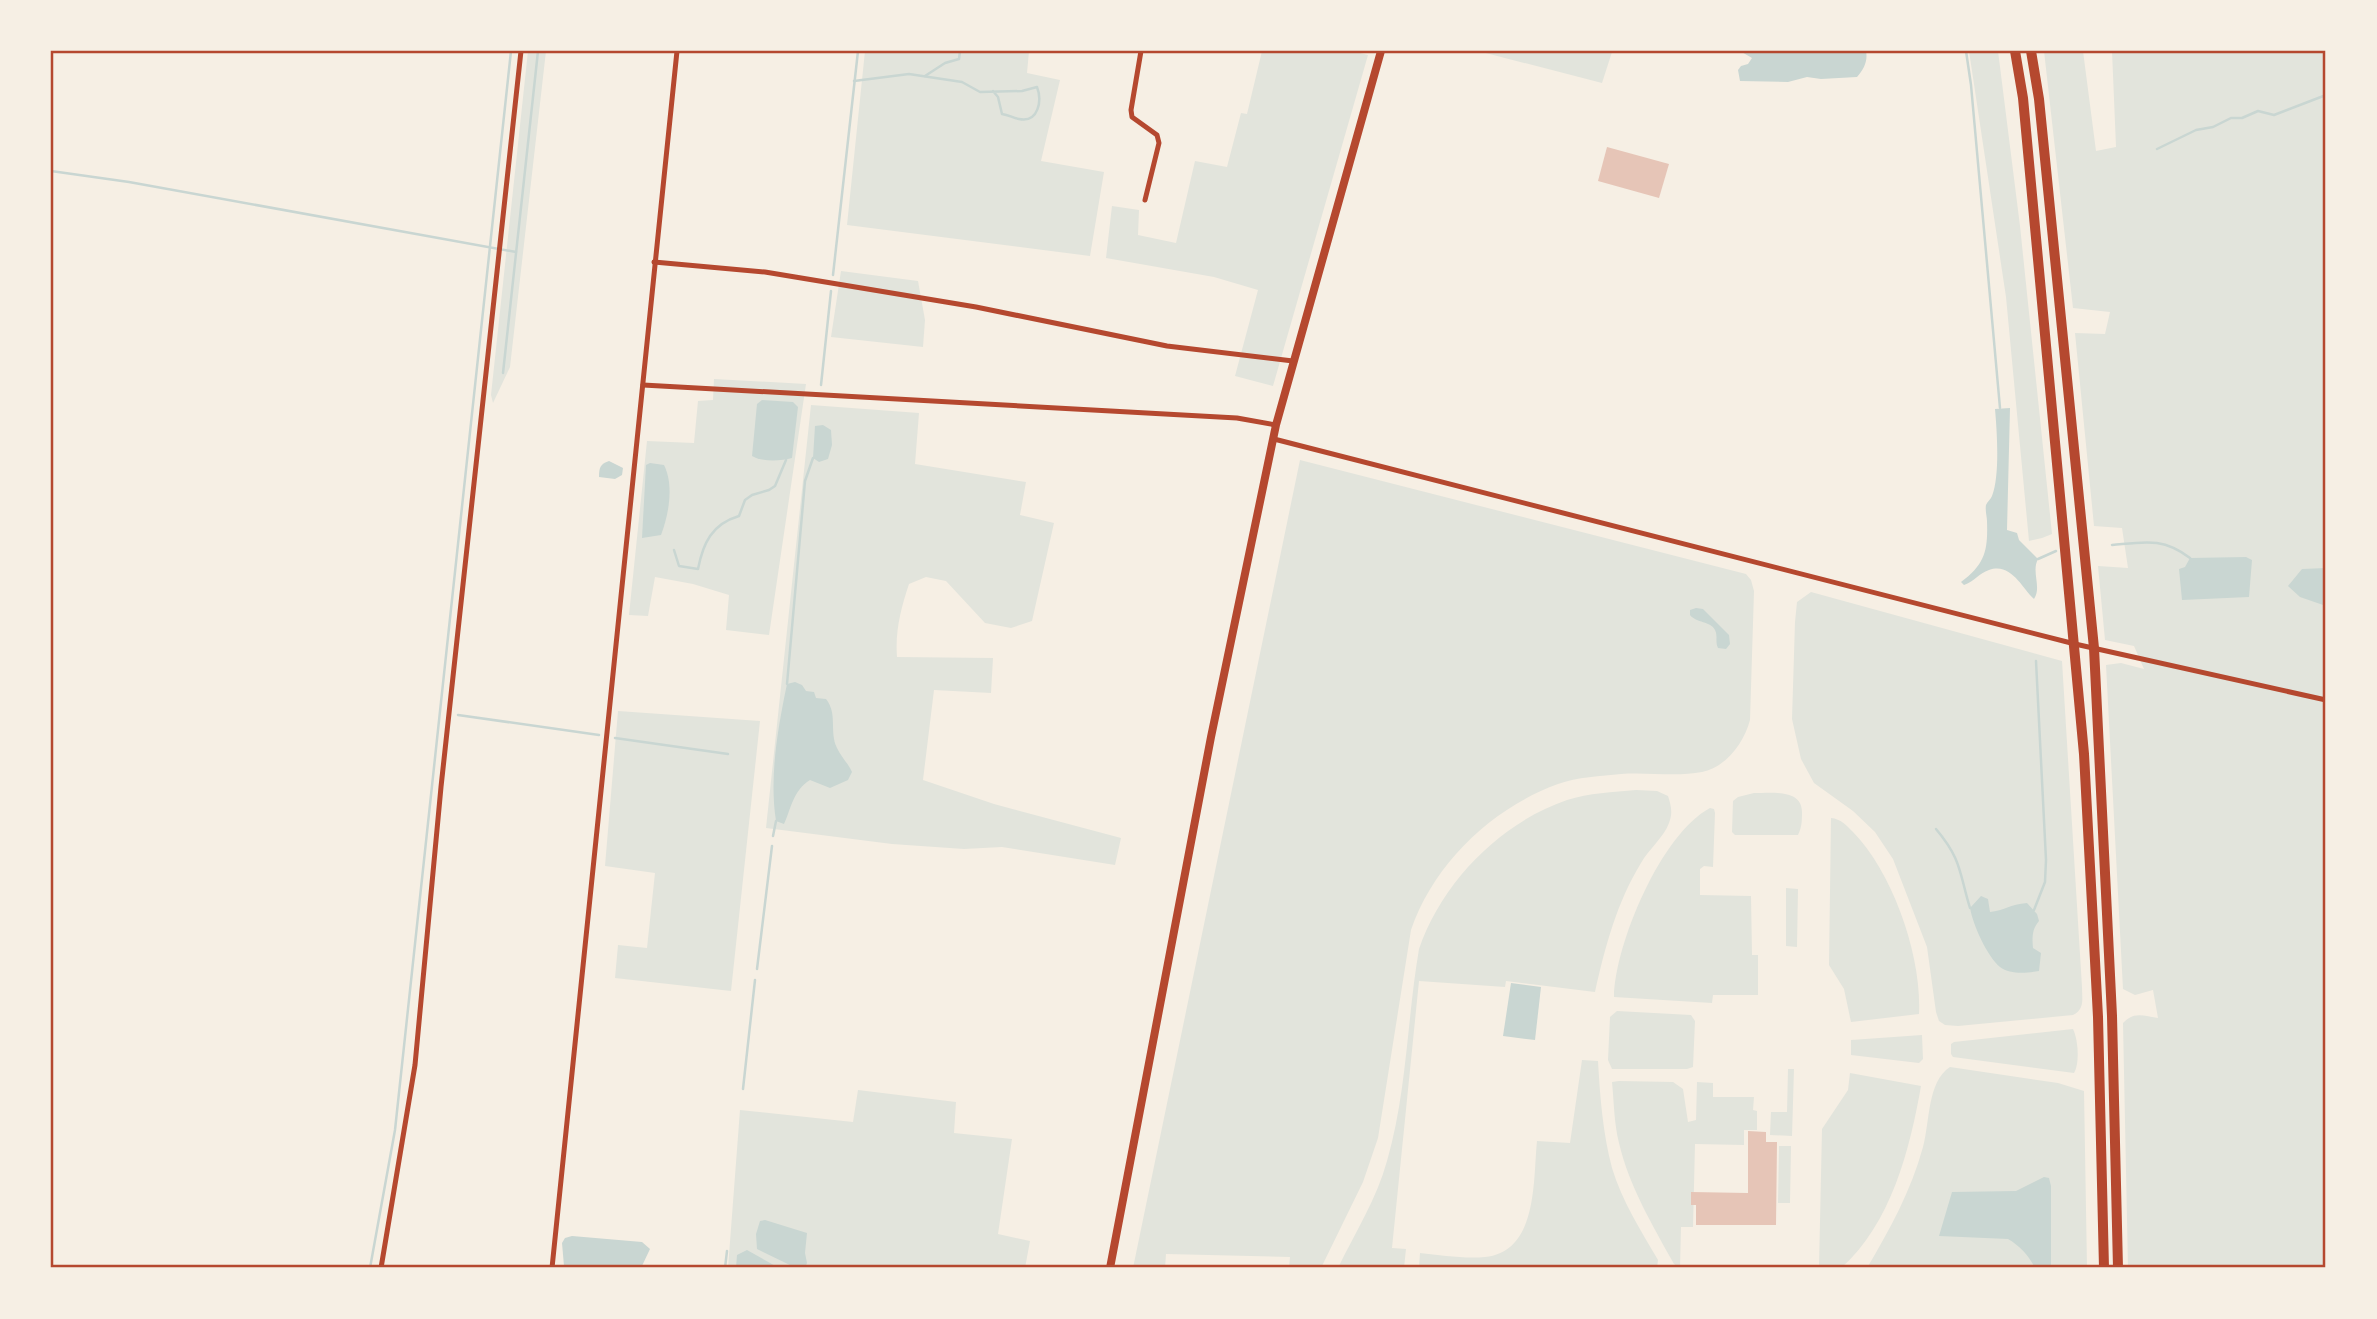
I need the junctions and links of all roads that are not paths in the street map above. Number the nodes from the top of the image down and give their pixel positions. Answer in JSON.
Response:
{"nodes":[{"id":1,"x":520,"y":51,"type":"edge"},
{"id":2,"x":677,"y":51,"type":"edge"},
{"id":3,"x":1142,"y":51,"type":"edge"},
{"id":4,"x":1381,"y":51,"type":"edge"},
{"id":5,"x":2015,"y":51,"type":"edge"},
{"id":6,"x":2031,"y":51,"type":"edge"},
{"id":7,"x":1145,"y":200,"type":"dead end"},
{"id":8,"x":654,"y":262,"type":"junction"},
{"id":9,"x":1293,"y":361,"type":"junction"},
{"id":10,"x":643,"y":385,"type":"junction"},
{"id":11,"x":1276,"y":425,"type":"junction"},
{"id":12,"x":1274,"y":439,"type":"junction"},
{"id":13,"x":2075,"y":644,"type":"junction"},
{"id":14,"x":2094,"y":648,"type":"junction"},
{"id":15,"x":2326,"y":700,"type":"edge"},
{"id":16,"x":381,"y":1268,"type":"edge"},
{"id":17,"x":552,"y":1268,"type":"edge"},
{"id":18,"x":1110,"y":1268,"type":"edge"},
{"id":19,"x":2104,"y":1268,"type":"edge"},
{"id":20,"x":2118,"y":1268,"type":"edge"}],
"edges":[{"from":1,"to":16,"type":"street"},
{"from":2,"to":8,"type":"street"},
{"from":3,"to":7,"type":"street"},
{"from":4,"to":9,"type":"main road"},
{"from":5,"to":13,"type":"highway"},
{"from":6,"to":14,"type":"highway"},
{"from":8,"to":9,"type":"street"},
{"from":8,"to":10,"type":"street"},
{"from":9,"to":11,"type":"main road"},
{"from":10,"to":11,"type":"street"},
{"from":10,"to":17,"type":"street"},
{"from":11,"to":12,"type":"main road"},
{"from":12,"to":13,"type":"street"},
{"from":12,"to":18,"type":"main road"},
{"from":13,"to":14,"type":"street"},
{"from":13,"to":19,"type":"highway"},
{"from":14,"to":15,"type":"street"},
{"from":14,"to":20,"type":"highway"}]}
